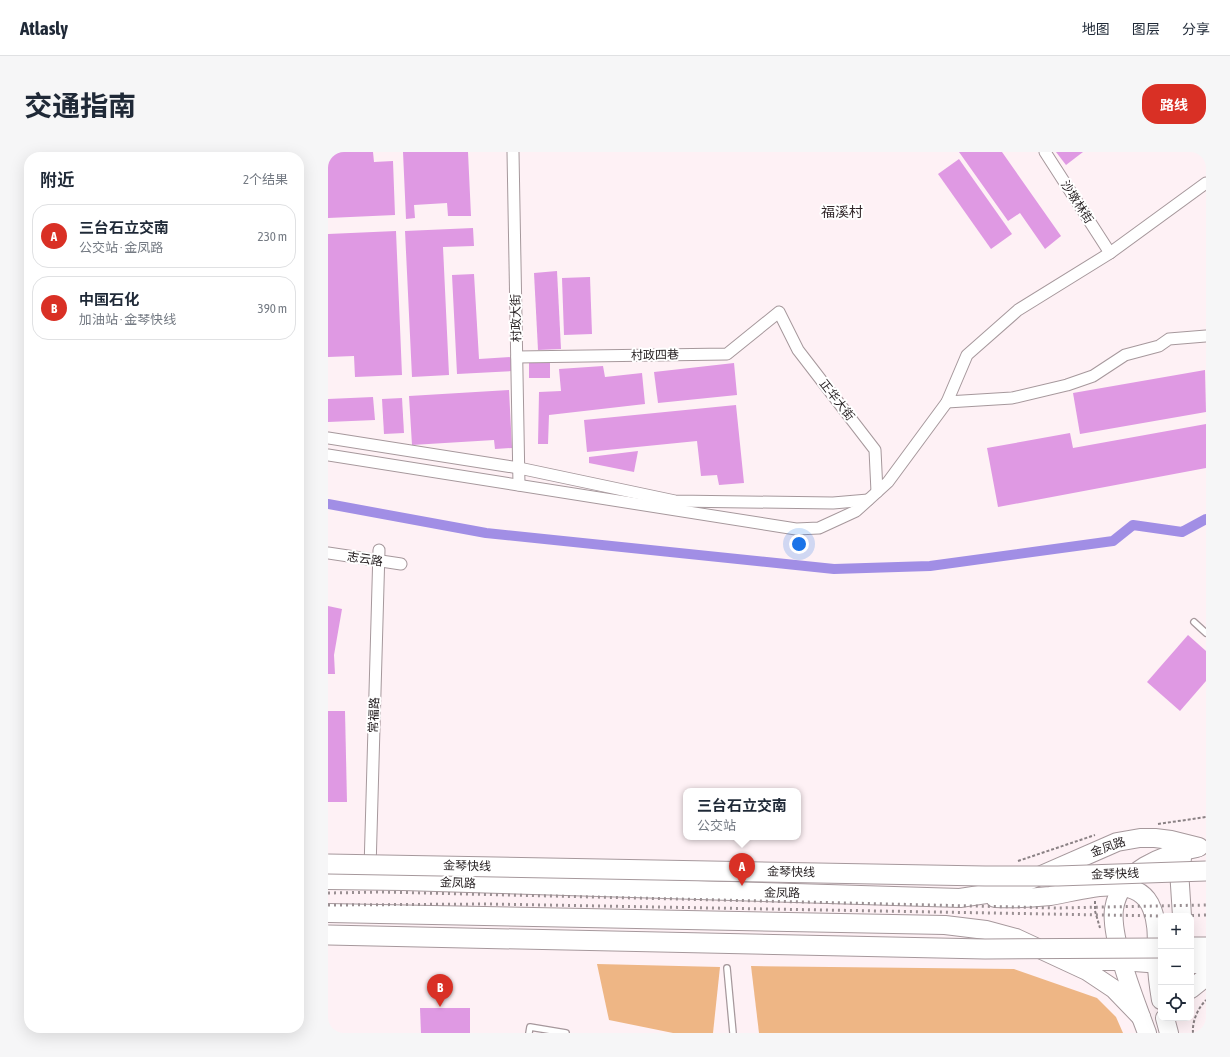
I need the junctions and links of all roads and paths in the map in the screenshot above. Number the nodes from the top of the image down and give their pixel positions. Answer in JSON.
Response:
{"nodes":[{"id":1,"x":513,"y":152,"type":"edge"},
{"id":2,"x":1044,"y":152,"type":"edge"},
{"id":3,"x":1206,"y":183,"type":"edge"},
{"id":4,"x":1110,"y":252,"type":"junction"},
{"id":5,"x":779,"y":312,"type":"joint"},
{"id":6,"x":1206,"y":336,"type":"edge"},
{"id":7,"x":517,"y":357,"type":"junction"},
{"id":8,"x":947,"y":402,"type":"junction"},
{"id":9,"x":328,"y":438,"type":"edge"},
{"id":10,"x":328,"y":455,"type":"edge"},
{"id":11,"x":519,"y":468,"type":"junction"},
{"id":12,"x":519,"y":485,"type":"junction"},
{"id":13,"x":877,"y":492,"type":"junction"},
{"id":14,"x":868,"y":500,"type":"junction"},
{"id":15,"x":328,"y":553,"type":"edge"},
{"id":16,"x":378,"y":555,"type":"junction"},
{"id":17,"x":401,"y":564,"type":"dead end"},
{"id":18,"x":1194,"y":622,"type":"dead end"},
{"id":19,"x":1206,"y":633,"type":"edge"},
{"id":20,"x":1203,"y":847,"type":"edge"},
{"id":21,"x":328,"y":864,"type":"edge"},
{"id":22,"x":1206,"y":871,"type":"edge"},
{"id":23,"x":328,"y":880,"type":"edge"},
{"id":24,"x":369,"y":881,"type":"junction"},
{"id":25,"x":1122,"y":888,"type":"junction"},
{"id":26,"x":960,"y":898,"type":"junction"},
{"id":27,"x":328,"y":913,"type":"edge"},
{"id":28,"x":1182,"y":913,"type":"edge"},
{"id":29,"x":328,"y":935,"type":"edge"},
{"id":30,"x":1159,"y":949,"type":"edge"},
{"id":31,"x":1192,"y":949,"type":"edge"},
{"id":32,"x":1158,"y":958,"type":"edge"},
{"id":33,"x":1158,"y":958,"type":"edge"},
{"id":34,"x":1064,"y":961,"type":"junction"},
{"id":35,"x":1121,"y":961,"type":"junction"},
{"id":36,"x":1200,"y":962,"type":"edge"},
{"id":37,"x":727,"y":968,"type":"dead end"},
{"id":38,"x":1194,"y":986,"type":"edge"},
{"id":39,"x":1206,"y":1000,"type":"edge"},
{"id":40,"x":1166,"y":1021,"type":"edge"},
{"id":41,"x":1179,"y":1021,"type":"edge"},
{"id":42,"x":1144,"y":1025,"type":"edge"},
{"id":43,"x":529,"y":1033,"type":"edge"},
{"id":44,"x":566,"y":1033,"type":"edge"},
{"id":45,"x":734,"y":1033,"type":"edge"},
{"id":46,"x":1169,"y":1033,"type":"edge"},
{"id":47,"x":1179,"y":1033,"type":"edge"},
{"id":48,"x":1193,"y":1033,"type":"edge"}],
"edges":[{"from":1,"to":7,"type":"street","name":"村政大街"},
{"from":2,"to":4,"type":"street","name":"沙墩林街"},
{"from":3,"to":4,"type":"street"},
{"from":4,"to":8,"type":"street"},
{"from":5,"to":7,"type":"street","name":"村政四巷"},
{"from":5,"to":13,"type":"street","name":"正华大街"},
{"from":6,"to":8,"type":"street"},
{"from":7,"to":11,"type":"street","name":"村政大街"},
{"from":8,"to":13,"type":"street"},
{"from":9,"to":11,"type":"street"},
{"from":10,"to":12,"type":"street"},
{"from":11,"to":12,"type":"street","name":"村政大街"},
{"from":11,"to":14,"type":"street"},
{"from":12,"to":14,"type":"street"},
{"from":13,"to":14,"type":"street"},
{"from":15,"to":16,"type":"street","name":"志云路"},
{"from":16,"to":17,"type":"street","name":"志云路"},
{"from":16,"to":24,"type":"street","name":"常福路"},
{"from":18,"to":19,"type":"lane"},
{"from":20,"to":25,"type":"main road"},
{"from":20,"to":26,"type":"main road","name":"金凤路"},
{"from":20,"to":28,"type":"main road"},
{"from":21,"to":22,"type":"highway","name":"金琴快线","bridge":true},
{"from":23,"to":24,"type":"main road","name":"金凤路"},
{"from":24,"to":26,"type":"main road","name":"金凤路"},
{"from":25,"to":26,"type":"main road"},
{"from":25,"to":30,"type":"main road"},
{"from":25,"to":35,"type":"main road"},
{"from":27,"to":34,"type":"main road"},
{"from":29,"to":32,"type":"highway","bridge":true},
{"from":31,"to":36,"type":"highway"},
{"from":33,"to":35,"type":"main road"},
{"from":34,"to":35,"type":"main road"},
{"from":34,"to":42,"type":"main road"},
{"from":35,"to":42,"type":"main road"},
{"from":36,"to":38,"type":"main road"},
{"from":37,"to":45,"type":"lane"},
{"from":39,"to":48,"type":"path"},
{"from":40,"to":46,"type":"main road"},
{"from":41,"to":47,"type":"main road"},
{"from":43,"to":44,"type":"lane"}]}
